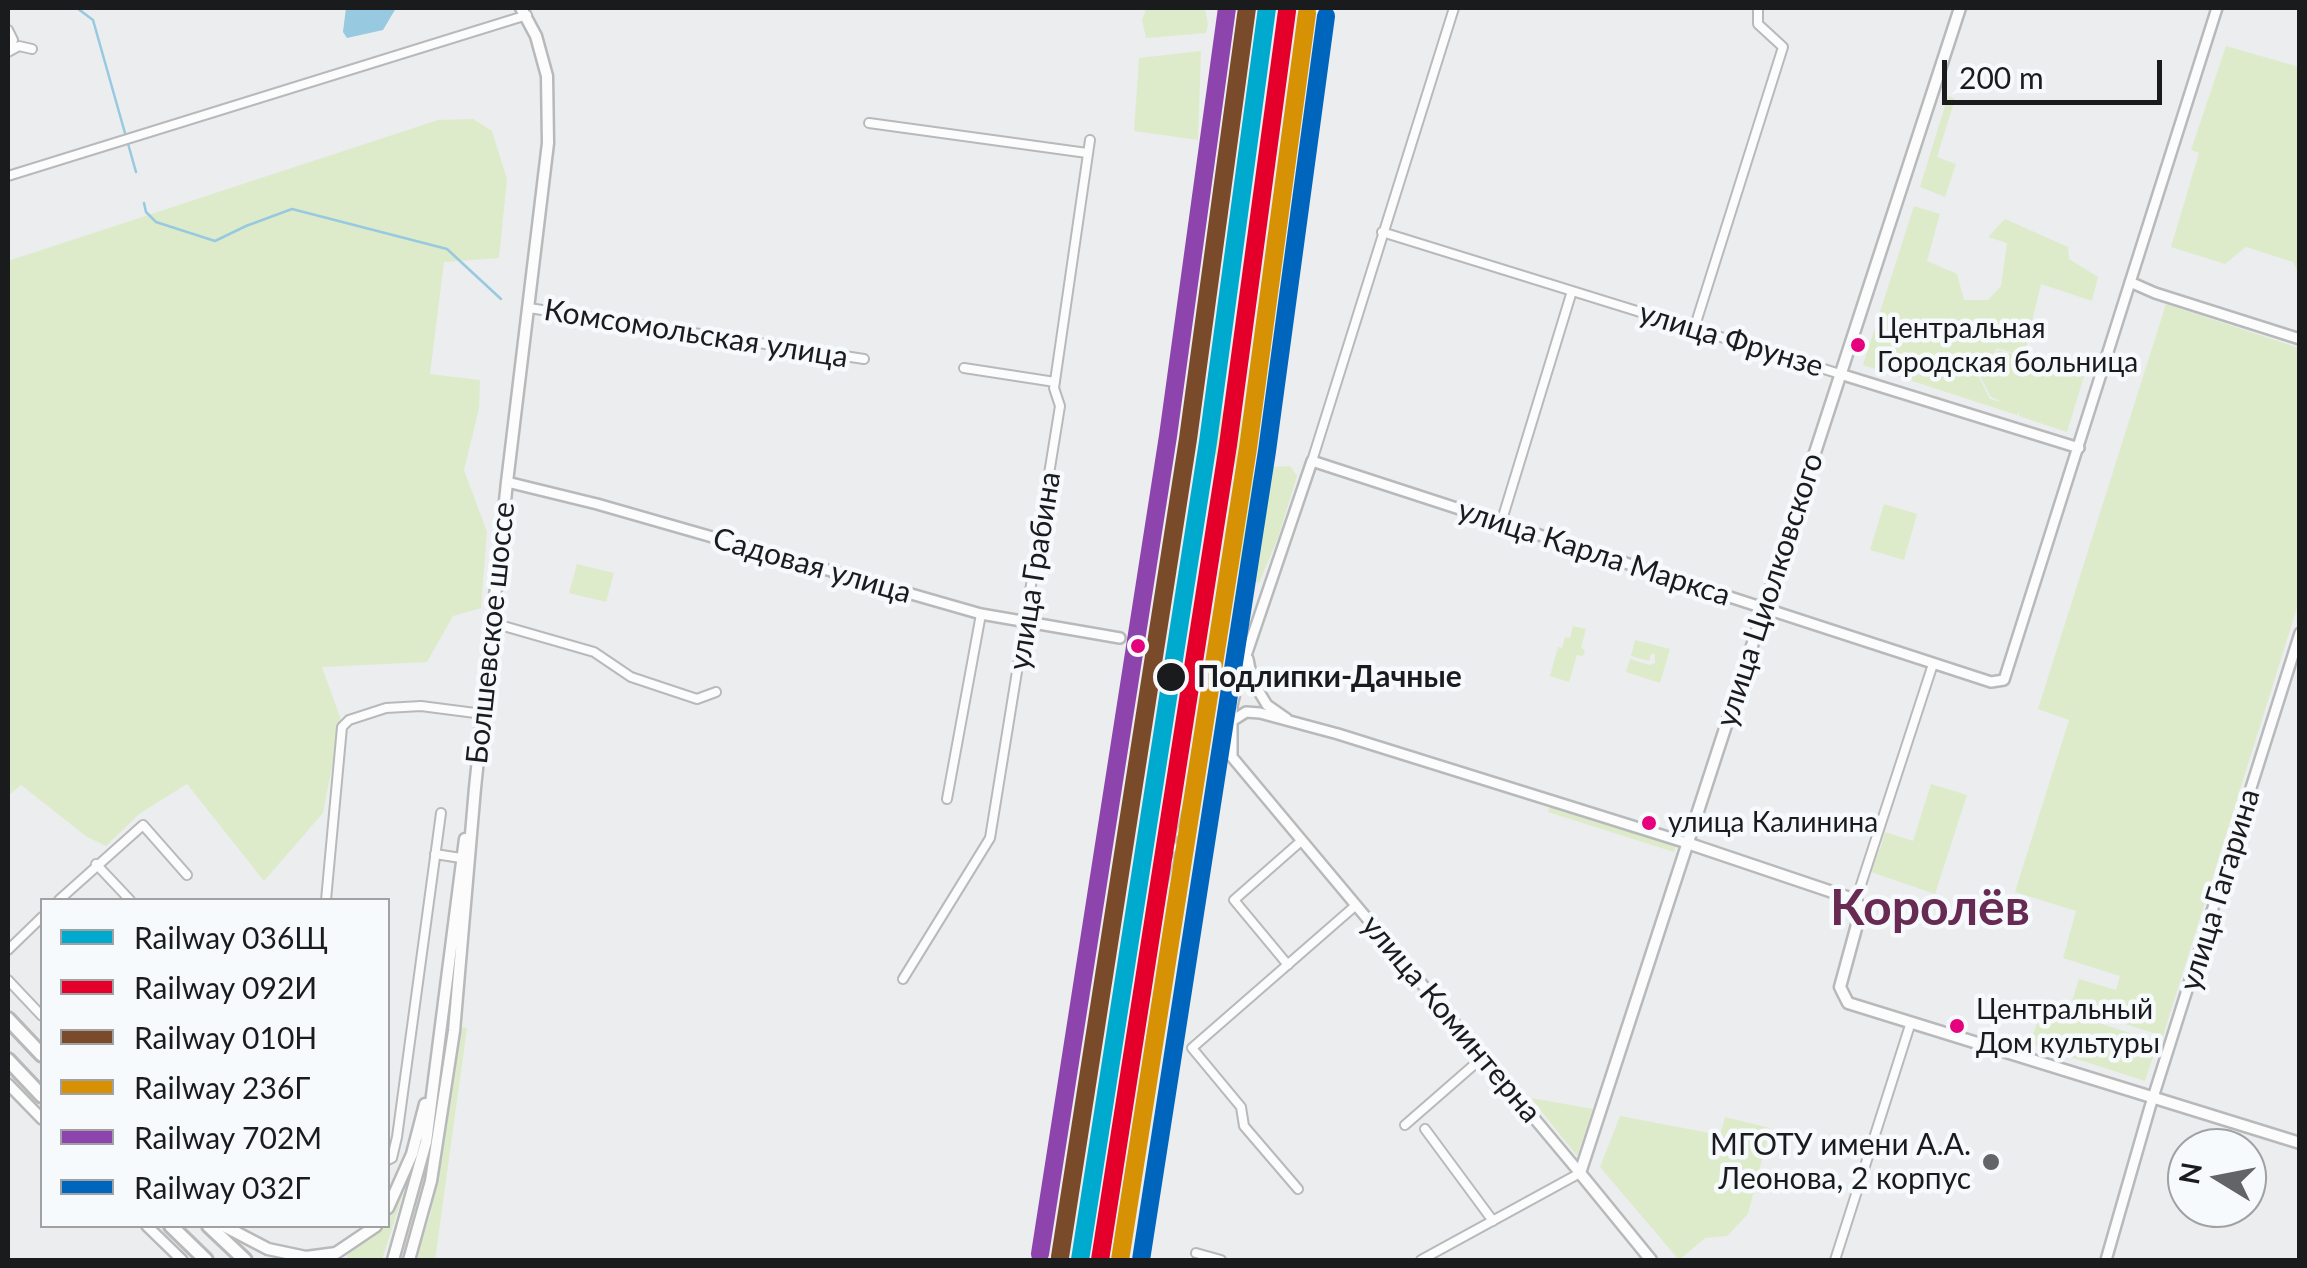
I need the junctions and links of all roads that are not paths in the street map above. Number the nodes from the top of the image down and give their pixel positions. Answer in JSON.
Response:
{"nodes":[{"id":1,"x":1454,"y":8,"type":"edge"},
{"id":2,"x":1758,"y":8,"type":"edge"},
{"id":3,"x":1960,"y":8,"type":"edge"},
{"id":4,"x":2217,"y":8,"type":"edge"},
{"id":5,"x":524,"y":11,"type":"edge"},
{"id":6,"x":8,"y":30,"type":"edge"},
{"id":7,"x":32,"y":49,"type":"dead end"},
{"id":8,"x":8,"y":52,"type":"edge"},
{"id":9,"x":869,"y":123,"type":"dead end"},
{"id":10,"x":1090,"y":140,"type":"dead end"},
{"id":11,"x":1087,"y":152,"type":"junction"},
{"id":12,"x":8,"y":176,"type":"edge"},
{"id":13,"x":1382,"y":232,"type":"junction"},
{"id":14,"x":2130,"y":282,"type":"junction"},
{"id":15,"x":1572,"y":290,"type":"junction"},
{"id":16,"x":529,"y":308,"type":"junction"},
{"id":17,"x":1694,"y":328,"type":"junction"},
{"id":18,"x":2300,"y":338,"type":"edge"},
{"id":19,"x":864,"y":360,"type":"dead end"},
{"id":20,"x":964,"y":368,"type":"dead end"},
{"id":21,"x":1840,"y":374,"type":"junction"},
{"id":22,"x":1055,"y":382,"type":"junction"},
{"id":23,"x":2079,"y":448,"type":"junction"},
{"id":24,"x":1312,"y":461,"type":"junction"},
{"id":25,"x":507,"y":482,"type":"junction"},
{"id":26,"x":1501,"y":523,"type":"junction"},
{"id":27,"x":1764,"y":608,"type":"junction"},
{"id":28,"x":981,"y":614,"type":"junction"},
{"id":29,"x":493,"y":623,"type":"junction"},
{"id":30,"x":1027,"y":624,"type":"junction"},
{"id":31,"x":2300,"y":633,"type":"edge"},
{"id":32,"x":1120,"y":638,"type":"dead end"},
{"id":33,"x":1247,"y":657,"type":"junction"},
{"id":34,"x":1933,"y":664,"type":"junction"},
{"id":35,"x":1239,"y":676,"type":"junction"},
{"id":36,"x":1252,"y":680,"type":"junction"},
{"id":37,"x":716,"y":692,"type":"dead end"},
{"id":38,"x":483,"y":714,"type":"junction"},
{"id":39,"x":1232,"y":721,"type":"junction"},
{"id":40,"x":1293,"y":724,"type":"junction"},
{"id":41,"x":475,"y":788,"type":"junction"},
{"id":42,"x":947,"y":799,"type":"dead end"},
{"id":43,"x":441,"y":813,"type":"dead end"},
{"id":44,"x":1300,"y":842,"type":"junction"},
{"id":45,"x":1687,"y":843,"type":"junction"},
{"id":46,"x":436,"y":854,"type":"junction"},
{"id":47,"x":461,"y":858,"type":"junction"},
{"id":48,"x":96,"y":864,"type":"junction"},
{"id":49,"x":187,"y":875,"type":"dead end"},
{"id":50,"x":70,"y":890,"type":"junction"},
{"id":51,"x":61,"y":898,"type":"edge"},
{"id":52,"x":77,"y":898,"type":"edge"},
{"id":53,"x":128,"y":898,"type":"edge"},
{"id":54,"x":326,"y":898,"type":"edge"},
{"id":55,"x":1859,"y":905,"type":"junction"},
{"id":56,"x":1355,"y":906,"type":"junction"},
{"id":57,"x":40,"y":919,"type":"edge"},
{"id":58,"x":8,"y":950,"type":"edge"},
{"id":59,"x":1288,"y":964,"type":"junction"},
{"id":60,"x":903,"y":979,"type":"dead end"},
{"id":61,"x":8,"y":980,"type":"edge"},
{"id":62,"x":40,"y":1014,"type":"edge"},
{"id":63,"x":8,"y":1020,"type":"edge"},
{"id":64,"x":1911,"y":1022,"type":"junction"},
{"id":65,"x":438,"y":1045,"type":"junction"},
{"id":66,"x":40,"y":1054,"type":"edge"},
{"id":67,"x":1483,"y":1057,"type":"junction"},
{"id":68,"x":8,"y":1060,"type":"edge"},
{"id":69,"x":8,"y":1084,"type":"edge"},
{"id":70,"x":40,"y":1094,"type":"edge"},
{"id":71,"x":2153,"y":1098,"type":"junction"},
{"id":72,"x":40,"y":1118,"type":"edge"},
{"id":73,"x":1405,"y":1124,"type":"dead end"},
{"id":74,"x":1425,"y":1129,"type":"dead end"},
{"id":75,"x":2300,"y":1143,"type":"edge"},
{"id":76,"x":390,"y":1159,"type":"edge"},
{"id":77,"x":1580,"y":1173,"type":"junction"},
{"id":78,"x":1298,"y":1189,"type":"dead end"},
{"id":79,"x":390,"y":1204,"type":"edge"},
{"id":80,"x":1493,"y":1221,"type":"junction"},
{"id":81,"x":149,"y":1228,"type":"edge"},
{"id":82,"x":173,"y":1228,"type":"edge"},
{"id":83,"x":211,"y":1228,"type":"edge"},
{"id":84,"x":228,"y":1228,"type":"edge"},
{"id":85,"x":374,"y":1228,"type":"edge"},
{"id":86,"x":1196,"y":1253,"type":"dead end"},
{"id":87,"x":182,"y":1260,"type":"edge"},
{"id":88,"x":206,"y":1260,"type":"edge"},
{"id":89,"x":245,"y":1260,"type":"edge"},
{"id":90,"x":394,"y":1260,"type":"edge"},
{"id":91,"x":409,"y":1260,"type":"edge"},
{"id":92,"x":1221,"y":1260,"type":"edge"},
{"id":93,"x":1422,"y":1260,"type":"edge"},
{"id":94,"x":1651,"y":1260,"type":"edge"},
{"id":95,"x":1834,"y":1260,"type":"edge"},
{"id":96,"x":2106,"y":1260,"type":"edge"}],
"edges":[{"from":1,"to":13,"type":"street"},
{"from":2,"to":17,"type":"street"},
{"from":3,"to":21,"type":"main road","name":"улица Циолковского"},
{"from":4,"to":14,"type":"street"},
{"from":5,"to":12,"type":"street"},
{"from":5,"to":16,"type":"main road","name":"Болшевское шоссе"},
{"from":6,"to":8,"type":"street"},
{"from":7,"to":8,"type":"street"},
{"from":9,"to":11,"type":"street"},
{"from":10,"to":11,"type":"street","name":"улица Грабина"},
{"from":11,"to":22,"type":"street","name":"улица Грабина"},
{"from":13,"to":15,"type":"street","name":"улица Фрунзе"},
{"from":13,"to":24,"type":"street"},
{"from":14,"to":18,"type":"street"},
{"from":14,"to":23,"type":"street"},
{"from":15,"to":17,"type":"street","name":"улица Фрунзе"},
{"from":15,"to":26,"type":"street"},
{"from":16,"to":19,"type":"street","name":"Комсомольская улица"},
{"from":16,"to":25,"type":"main road","name":"Болшевское шоссе"},
{"from":17,"to":21,"type":"street","name":"улица Фрунзе"},
{"from":20,"to":22,"type":"street"},
{"from":21,"to":23,"type":"street","name":"улица Фрунзе"},
{"from":21,"to":27,"type":"main road","name":"улица Циолковского"},
{"from":22,"to":30,"type":"street","name":"улица Грабина"},
{"from":23,"to":34,"type":"street","name":"улица Карла Маркса"},
{"from":24,"to":26,"type":"street","name":"улица Карла Маркса"},
{"from":24,"to":33,"type":"street"},
{"from":25,"to":28,"type":"street","name":"Садовая улица"},
{"from":25,"to":29,"type":"main road","name":"Болшевское шоссе"},
{"from":26,"to":27,"type":"street","name":"улица Карла Маркса"},
{"from":27,"to":34,"type":"street","name":"улица Карла Маркса"},
{"from":27,"to":45,"type":"main road","name":"улица Циолковского"},
{"from":28,"to":30,"type":"street","name":"Садовая улица"},
{"from":28,"to":42,"type":"street"},
{"from":29,"to":37,"type":"street"},
{"from":29,"to":38,"type":"main road","name":"Болшевское шоссе"},
{"from":30,"to":32,"type":"street","name":"Садовая улица"},
{"from":30,"to":60,"type":"street","name":"улица Грабина"},
{"from":31,"to":71,"type":"street","name":"улица Гагарина"},
{"from":33,"to":35,"type":"street"},
{"from":33,"to":36,"type":"street"},
{"from":34,"to":55,"type":"street"},
{"from":35,"to":36,"type":"street"},
{"from":35,"to":39,"type":"street"},
{"from":36,"to":40,"type":"street"},
{"from":38,"to":41,"type":"main road","name":"Болшевское шоссе"},
{"from":38,"to":54,"type":"street"},
{"from":39,"to":40,"type":"street"},
{"from":39,"to":44,"type":"street","name":"улица Коминтерна"},
{"from":40,"to":45,"type":"street"},
{"from":41,"to":47,"type":"main road"},
{"from":41,"to":91,"type":"main road","name":"Болшевское шоссе"},
{"from":43,"to":46,"type":"street"},
{"from":44,"to":56,"type":"street","name":"улица Коминтерна"},
{"from":44,"to":59,"type":"street"},
{"from":45,"to":55,"type":"main road"},
{"from":45,"to":77,"type":"main road","name":"улица Циолковского"},
{"from":46,"to":47,"type":"street"},
{"from":46,"to":76,"type":"street"},
{"from":47,"to":65,"type":"main road"},
{"from":48,"to":49,"type":"street"},
{"from":48,"to":50,"type":"street"},
{"from":48,"to":53,"type":"street"},
{"from":50,"to":51,"type":"street"},
{"from":50,"to":52,"type":"street"},
{"from":55,"to":64,"type":"main road"},
{"from":56,"to":59,"type":"street"},
{"from":56,"to":67,"type":"street","name":"улица Коминтерна"},
{"from":57,"to":58,"type":"street"},
{"from":59,"to":78,"type":"street"},
{"from":61,"to":62,"type":"street"},
{"from":63,"to":66,"type":"highway"},
{"from":64,"to":71,"type":"main road"},
{"from":64,"to":95,"type":"street"},
{"from":65,"to":79,"type":"main road"},
{"from":65,"to":90,"type":"main road"},
{"from":67,"to":73,"type":"street"},
{"from":67,"to":77,"type":"street","name":"улица Коминтерна"},
{"from":68,"to":70,"type":"highway"},
{"from":69,"to":72,"type":"street"},
{"from":71,"to":75,"type":"main road"},
{"from":71,"to":96,"type":"street","name":"улица Гагарина"},
{"from":74,"to":80,"type":"street"},
{"from":77,"to":80,"type":"street"},
{"from":77,"to":94,"type":"main road","name":"улица Коминтерна"},
{"from":80,"to":93,"type":"street"},
{"from":81,"to":87,"type":"street"},
{"from":82,"to":88,"type":"highway"},
{"from":83,"to":89,"type":"highway"},
{"from":84,"to":85,"type":"main road"},
{"from":86,"to":92,"type":"street"}]}
